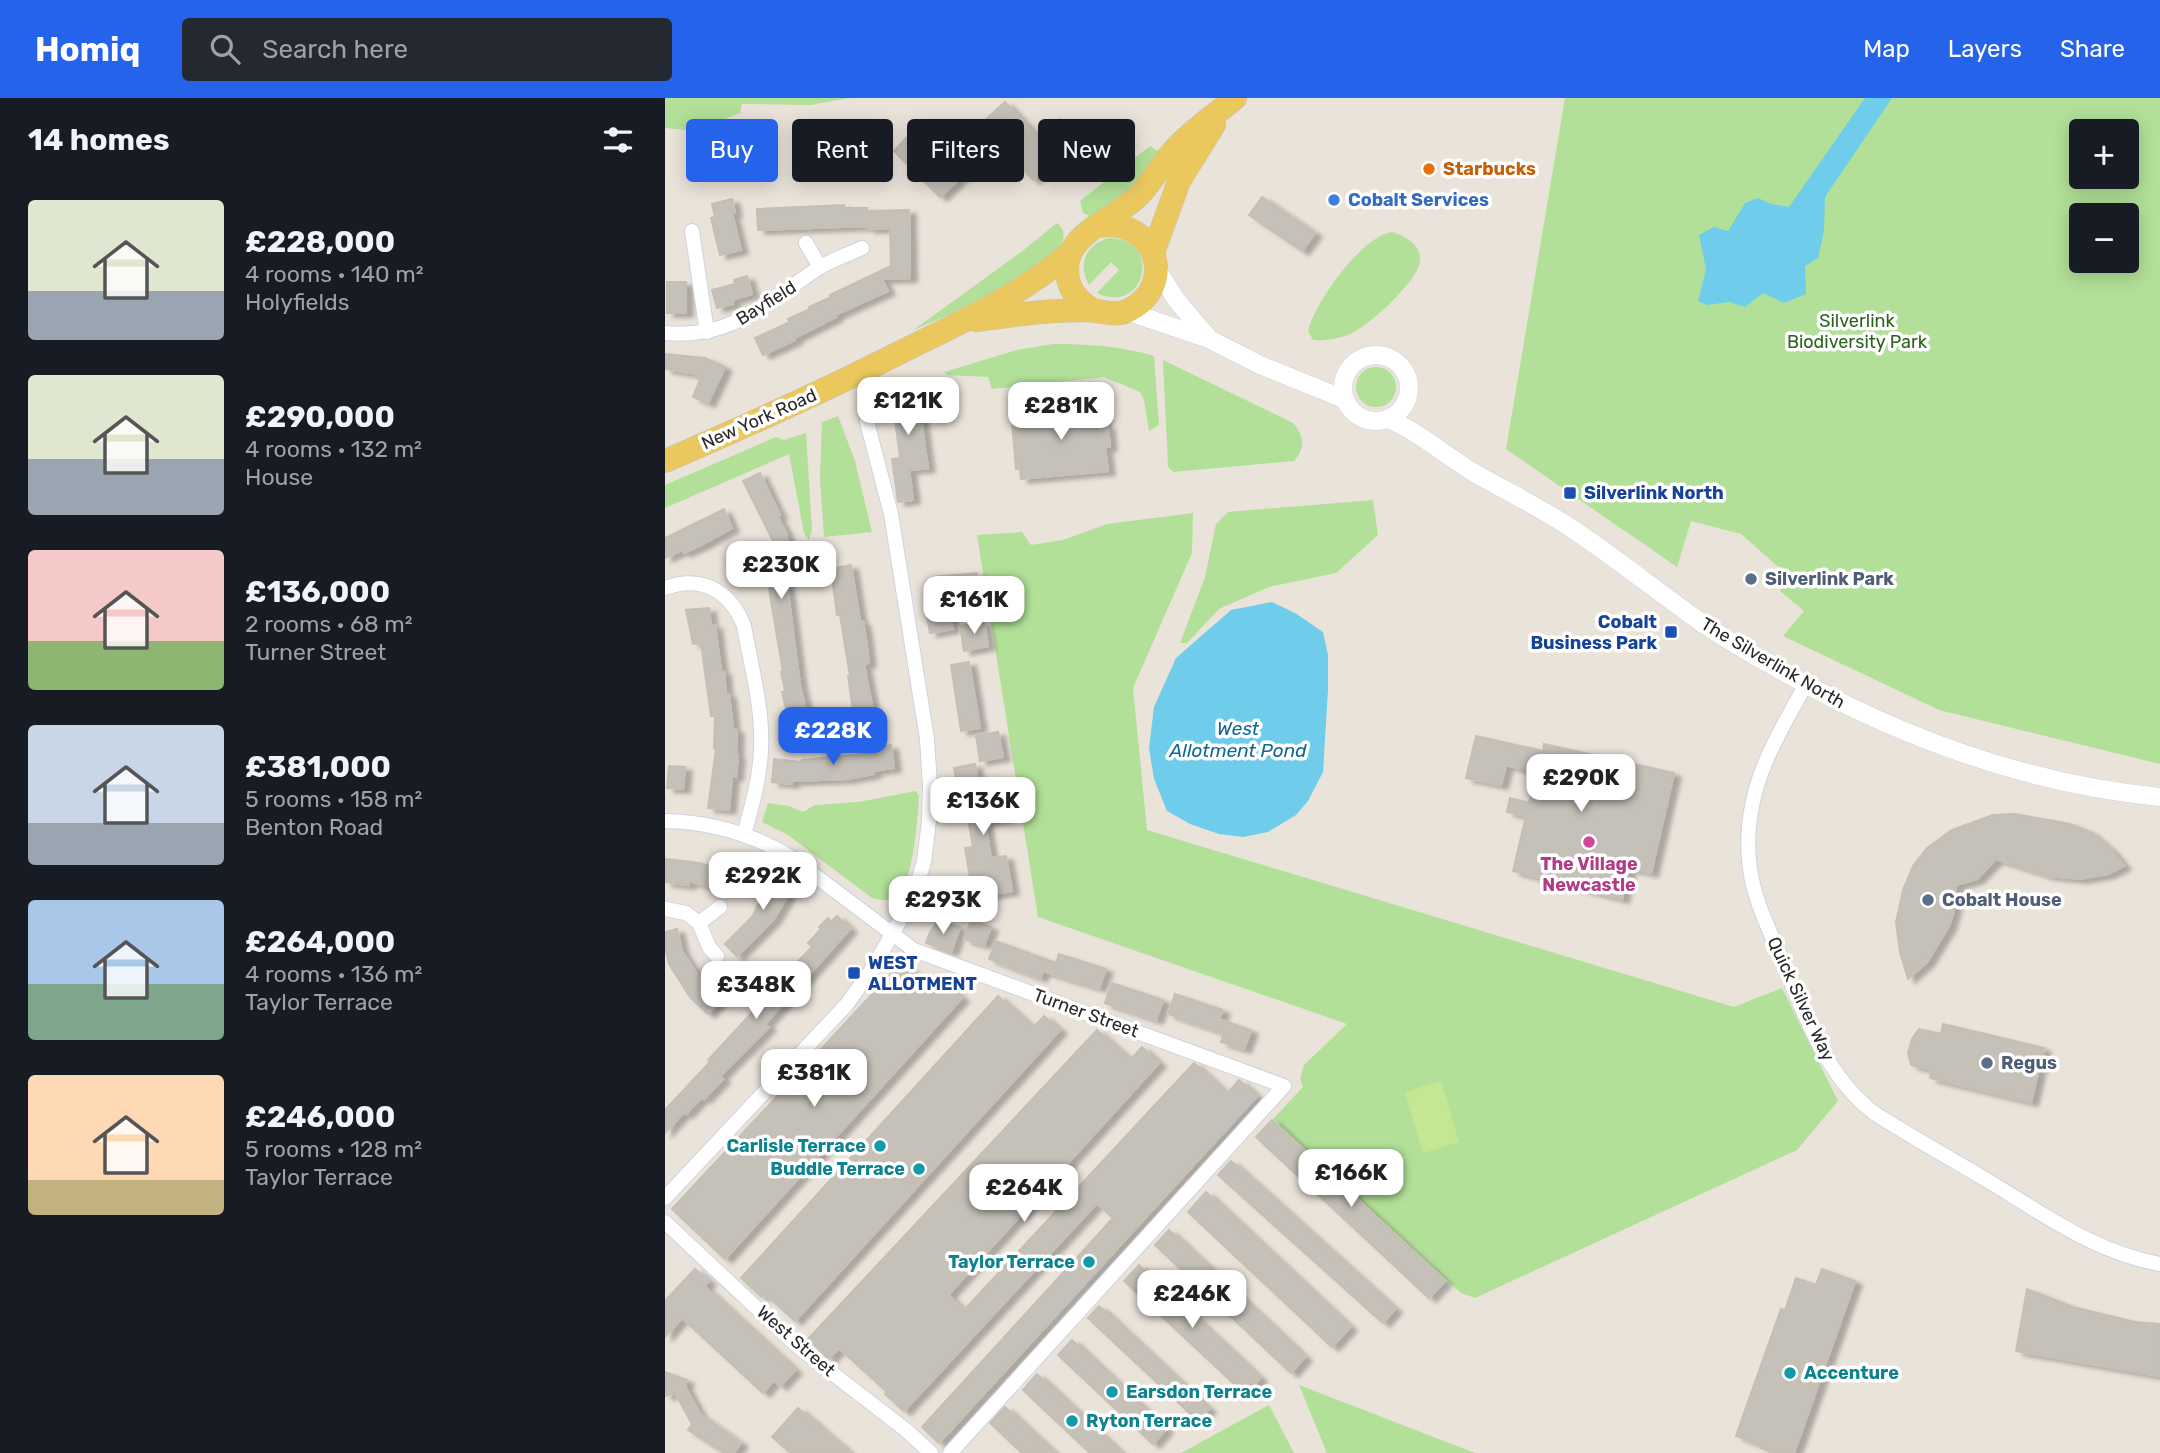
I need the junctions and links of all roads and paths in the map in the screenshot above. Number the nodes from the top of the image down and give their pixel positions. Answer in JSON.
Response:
{"nodes":[{"id":1,"x":1232,"y":100,"type":"edge"},
{"id":2,"x":1099,"y":226,"type":"junction"},
{"id":3,"x":692,"y":231,"type":"dead end"},
{"id":4,"x":806,"y":243,"type":"dead end"},
{"id":5,"x":862,"y":248,"type":"dead end"},
{"id":6,"x":1070,"y":253,"type":"junction"},
{"id":7,"x":1155,"y":260,"type":"junction"},
{"id":8,"x":820,"y":267,"type":"junction"},
{"id":9,"x":1095,"y":311,"type":"junction"},
{"id":10,"x":1126,"y":311,"type":"junction"},
{"id":11,"x":966,"y":321,"type":"junction"},
{"id":12,"x":707,"y":332,"type":"junction"},
{"id":13,"x":665,"y":333,"type":"edge"},
{"id":14,"x":1209,"y":339,"type":"junction"},
{"id":15,"x":1346,"y":373,"type":"junction"},
{"id":16,"x":1312,"y":385,"type":"junction"},
{"id":17,"x":1407,"y":398,"type":"junction"},
{"id":18,"x":1344,"y":399,"type":"junction"},
{"id":19,"x":1388,"y":419,"type":"junction"},
{"id":20,"x":867,"y":422,"type":"dead end"},
{"id":21,"x":1426,"y":439,"type":"junction"},
{"id":22,"x":665,"y":461,"type":"edge"},
{"id":23,"x":665,"y":588,"type":"edge"},
{"id":24,"x":1806,"y":684,"type":"junction"},
{"id":25,"x":2160,"y":797,"type":"edge"},
{"id":26,"x":665,"y":821,"type":"edge"},
{"id":27,"x":744,"y":834,"type":"junction"},
{"id":28,"x":720,"y":907,"type":"dead end"},
{"id":29,"x":665,"y":909,"type":"edge"},
{"id":30,"x":699,"y":923,"type":"junction"},
{"id":31,"x":891,"y":933,"type":"junction"},
{"id":32,"x":717,"y":956,"type":"dead end"},
{"id":33,"x":665,"y":1198,"type":"edge"},
{"id":34,"x":665,"y":1222,"type":"edge"},
{"id":35,"x":2160,"y":1264,"type":"edge"},
{"id":36,"x":931,"y":1453,"type":"edge"},
{"id":37,"x":950,"y":1453,"type":"edge"}],
"edges":[{"from":1,"to":2,"type":"main road","name":"New York Road"},
{"from":1,"to":7,"type":"main road","name":"New York Road"},
{"from":2,"to":6,"type":"main road","name":"New York Road"},
{"from":2,"to":7,"type":"main road"},
{"from":3,"to":12,"type":"street"},
{"from":4,"to":8,"type":"street"},
{"from":5,"to":8,"type":"street","name":"Bayfield"},
{"from":6,"to":9,"type":"main road"},
{"from":6,"to":11,"type":"main road","name":"New York Road"},
{"from":7,"to":10,"type":"main road","name":"New York Road"},
{"from":7,"to":14,"type":"street"},
{"from":8,"to":12,"type":"street","name":"Bayfield"},
{"from":9,"to":10,"type":"main road","name":"New York Road"},
{"from":9,"to":11,"type":"main road","name":"New York Road"},
{"from":10,"to":14,"type":"street"},
{"from":11,"to":22,"type":"main road","name":"New York Road"},
{"from":12,"to":13,"type":"street","name":"Bayfield"},
{"from":14,"to":16,"type":"street"},
{"from":15,"to":16,"type":"street"},
{"from":15,"to":17,"type":"street"},
{"from":15,"to":18,"type":"street"},
{"from":16,"to":18,"type":"street"},
{"from":17,"to":19,"type":"street"},
{"from":17,"to":21,"type":"street","name":"The Silverlink North"},
{"from":18,"to":19,"type":"street"},
{"from":19,"to":21,"type":"street","name":"The Silverlink North"},
{"from":20,"to":31,"type":"street"},
{"from":21,"to":24,"type":"street","name":"The Silverlink North"},
{"from":23,"to":27,"type":"street"},
{"from":24,"to":25,"type":"street","name":"The Silverlink North"},
{"from":24,"to":35,"type":"street","name":"Quick Silver Way"},
{"from":26,"to":27,"type":"street","name":"Turner Street"},
{"from":27,"to":31,"type":"street","name":"Turner Street"},
{"from":28,"to":30,"type":"street"},
{"from":29,"to":30,"type":"street"},
{"from":30,"to":32,"type":"street"},
{"from":31,"to":33,"type":"street"},
{"from":31,"to":37,"type":"street","name":"Turner Street"},
{"from":34,"to":36,"type":"street","name":"West Street"}]}
